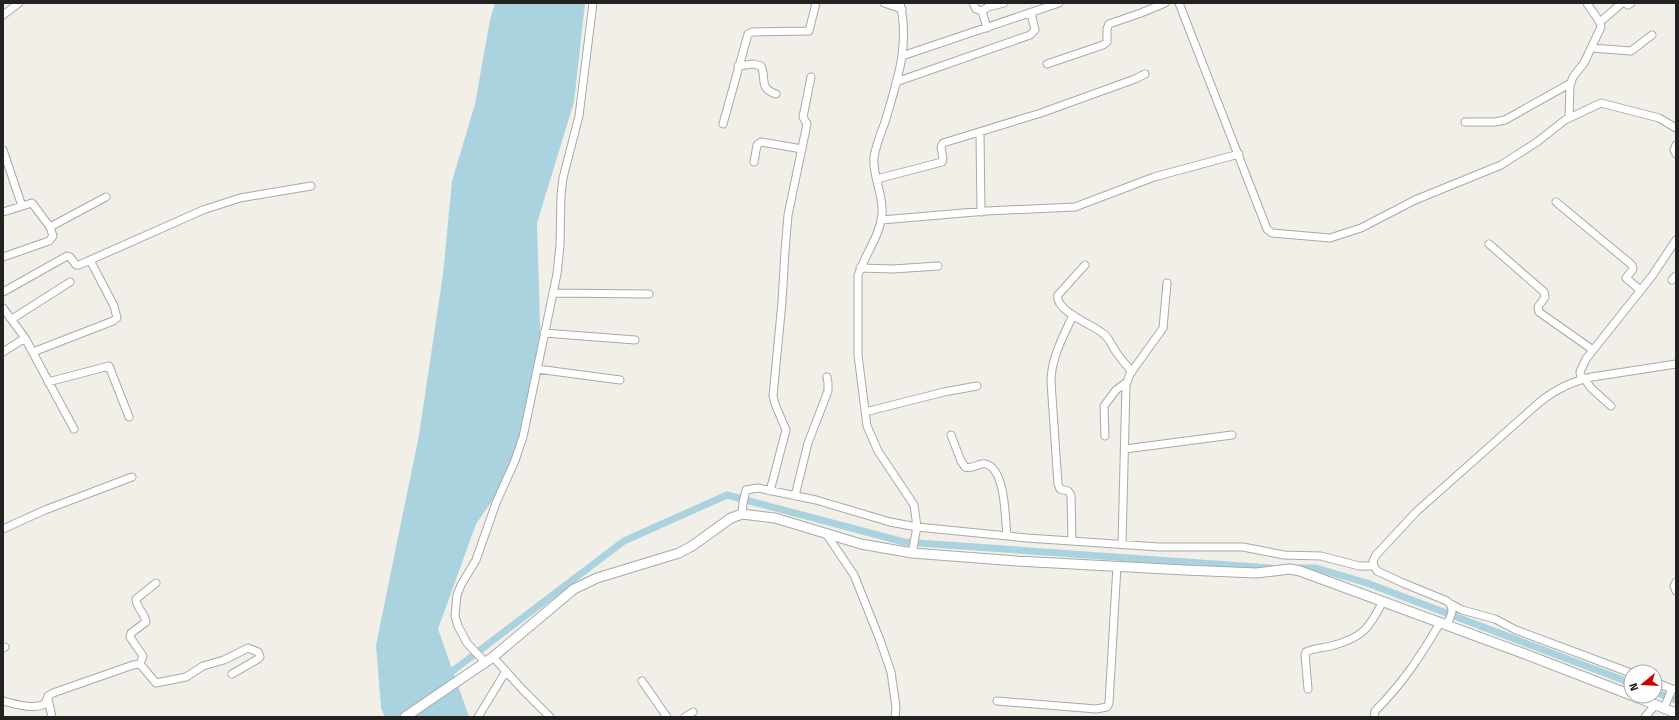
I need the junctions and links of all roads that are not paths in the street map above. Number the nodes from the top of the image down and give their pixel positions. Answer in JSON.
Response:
{"nodes":[{"id":1,"x":19,"y":3,"type":"edge"},
{"id":2,"x":593,"y":3,"type":"edge"},
{"id":3,"x":816,"y":3,"type":"edge"},
{"id":4,"x":884,"y":3,"type":"edge"},
{"id":5,"x":973,"y":3,"type":"edge"},
{"id":6,"x":1004,"y":3,"type":"edge"},
{"id":7,"x":1059,"y":3,"type":"edge"},
{"id":8,"x":1165,"y":3,"type":"edge"},
{"id":9,"x":1179,"y":3,"type":"edge"},
{"id":10,"x":1587,"y":3,"type":"edge"},
{"id":11,"x":1622,"y":3,"type":"edge"},
{"id":12,"x":1626,"y":3,"type":"edge"},
{"id":13,"x":1631,"y":3,"type":"edge"},
{"id":14,"x":901,"y":6,"type":"edge"},
{"id":15,"x":982,"y":11,"type":"junction"},
{"id":16,"x":1031,"y":13,"type":"junction"},
{"id":17,"x":3,"y":14,"type":"edge"},
{"id":18,"x":1600,"y":22,"type":"junction"},
{"id":19,"x":987,"y":28,"type":"junction"},
{"id":20,"x":1652,"y":35,"type":"dead end"},
{"id":21,"x":1591,"y":48,"type":"junction"},
{"id":22,"x":902,"y":56,"type":"junction"},
{"id":23,"x":1047,"y":64,"type":"dead end"},
{"id":24,"x":738,"y":66,"type":"junction"},
{"id":25,"x":1145,"y":74,"type":"dead end"},
{"id":26,"x":811,"y":77,"type":"dead end"},
{"id":27,"x":896,"y":82,"type":"junction"},
{"id":28,"x":1571,"y":82,"type":"junction"},
{"id":29,"x":776,"y":94,"type":"dead end"},
{"id":30,"x":1569,"y":118,"type":"junction"},
{"id":31,"x":1465,"y":122,"type":"dead end"},
{"id":32,"x":723,"y":124,"type":"dead end"},
{"id":33,"x":1676,"y":128,"type":"edge"},
{"id":34,"x":980,"y":133,"type":"junction"},
{"id":35,"x":1676,"y":145,"type":"edge"},
{"id":36,"x":802,"y":149,"type":"junction"},
{"id":37,"x":3,"y":150,"type":"edge"},
{"id":38,"x":1239,"y":154,"type":"junction"},
{"id":39,"x":1676,"y":154,"type":"edge"},
{"id":40,"x":754,"y":162,"type":"dead end"},
{"id":41,"x":6,"y":166,"type":"edge"},
{"id":42,"x":877,"y":179,"type":"junction"},
{"id":43,"x":311,"y":186,"type":"dead end"},
{"id":44,"x":106,"y":198,"type":"dead end"},
{"id":45,"x":1556,"y":202,"type":"dead end"},
{"id":46,"x":22,"y":206,"type":"junction"},
{"id":47,"x":3,"y":212,"type":"edge"},
{"id":48,"x":981,"y":212,"type":"junction"},
{"id":49,"x":881,"y":220,"type":"junction"},
{"id":50,"x":50,"y":227,"type":"junction"},
{"id":51,"x":1676,"y":240,"type":"edge"},
{"id":52,"x":1489,"y":244,"type":"dead end"},
{"id":53,"x":3,"y":257,"type":"edge"},
{"id":54,"x":90,"y":260,"type":"junction"},
{"id":55,"x":1085,"y":264,"type":"dead end"},
{"id":56,"x":938,"y":266,"type":"dead end"},
{"id":57,"x":860,"y":268,"type":"junction"},
{"id":58,"x":70,"y":282,"type":"dead end"},
{"id":59,"x":1167,"y":283,"type":"dead end"},
{"id":60,"x":1640,"y":290,"type":"junction"},
{"id":61,"x":3,"y":292,"type":"edge"},
{"id":62,"x":553,"y":293,"type":"junction"},
{"id":63,"x":649,"y":294,"type":"dead end"},
{"id":64,"x":3,"y":308,"type":"edge"},
{"id":65,"x":1073,"y":315,"type":"junction"},
{"id":66,"x":12,"y":320,"type":"junction"},
{"id":67,"x":544,"y":333,"type":"junction"},
{"id":68,"x":25,"y":338,"type":"junction"},
{"id":69,"x":635,"y":340,"type":"dead end"},
{"id":70,"x":1593,"y":350,"type":"junction"},
{"id":71,"x":3,"y":352,"type":"edge"},
{"id":72,"x":33,"y":352,"type":"junction"},
{"id":73,"x":1676,"y":364,"type":"edge"},
{"id":74,"x":537,"y":369,"type":"junction"},
{"id":75,"x":1132,"y":372,"type":"junction"},
{"id":76,"x":1581,"y":376,"type":"junction"},
{"id":77,"x":827,"y":378,"type":"dead end"},
{"id":78,"x":620,"y":380,"type":"dead end"},
{"id":79,"x":48,"y":382,"type":"junction"},
{"id":80,"x":1127,"y":382,"type":"junction"},
{"id":81,"x":977,"y":386,"type":"dead end"},
{"id":82,"x":1611,"y":406,"type":"dead end"},
{"id":83,"x":865,"y":412,"type":"junction"},
{"id":84,"x":129,"y":417,"type":"dead end"},
{"id":85,"x":74,"y":429,"type":"dead end"},
{"id":86,"x":951,"y":435,"type":"dead end"},
{"id":87,"x":1232,"y":435,"type":"dead end"},
{"id":88,"x":1105,"y":436,"type":"dead end"},
{"id":89,"x":1125,"y":449,"type":"junction"},
{"id":90,"x":132,"y":477,"type":"dead end"},
{"id":91,"x":770,"y":491,"type":"junction"},
{"id":92,"x":795,"y":496,"type":"junction"},
{"id":93,"x":742,"y":514,"type":"junction"},
{"id":94,"x":917,"y":527,"type":"junction"},
{"id":95,"x":3,"y":529,"type":"edge"},
{"id":96,"x":828,"y":535,"type":"junction"},
{"id":97,"x":1007,"y":536,"type":"junction"},
{"id":98,"x":1072,"y":541,"type":"junction"},
{"id":99,"x":1122,"y":544,"type":"junction"},
{"id":100,"x":912,"y":549,"type":"junction"},
{"id":101,"x":1117,"y":566,"type":"junction"},
{"id":102,"x":1374,"y":566,"type":"junction"},
{"id":103,"x":1676,"y":582,"type":"edge"},
{"id":104,"x":156,"y":583,"type":"dead end"},
{"id":105,"x":1676,"y":591,"type":"edge"},
{"id":106,"x":1383,"y":601,"type":"junction"},
{"id":107,"x":1448,"y":616,"type":"junction"},
{"id":108,"x":487,"y":661,"type":"junction"},
{"id":109,"x":140,"y":664,"type":"junction"},
{"id":110,"x":1623,"y":670,"type":"edge"},
{"id":111,"x":506,"y":671,"type":"junction"},
{"id":112,"x":232,"y":674,"type":"dead end"},
{"id":113,"x":642,"y":681,"type":"dead end"},
{"id":114,"x":1663,"y":686,"type":"edge"},
{"id":115,"x":1308,"y":689,"type":"dead end"},
{"id":116,"x":1673,"y":690,"type":"edge"},
{"id":117,"x":1623,"y":692,"type":"edge"},
{"id":118,"x":3,"y":701,"type":"edge"},
{"id":119,"x":996,"y":701,"type":"dead end"},
{"id":120,"x":44,"y":703,"type":"junction"},
{"id":121,"x":1659,"y":704,"type":"edge"},
{"id":122,"x":1662,"y":705,"type":"junction"},
{"id":123,"x":693,"y":712,"type":"dead end"},
{"id":124,"x":1676,"y":713,"type":"edge"},
{"id":125,"x":52,"y":717,"type":"edge"},
{"id":126,"x":405,"y":717,"type":"edge"},
{"id":127,"x":478,"y":717,"type":"edge"},
{"id":128,"x":550,"y":717,"type":"edge"},
{"id":129,"x":666,"y":717,"type":"edge"},
{"id":130,"x":685,"y":717,"type":"edge"},
{"id":131,"x":895,"y":717,"type":"edge"},
{"id":132,"x":1374,"y":717,"type":"edge"},
{"id":133,"x":1645,"y":717,"type":"edge"}],
"edges":[{"from":1,"to":17,"type":"street"},
{"from":2,"to":62,"type":"street"},
{"from":3,"to":24,"type":"street"},
{"from":4,"to":14,"type":"street"},
{"from":5,"to":15,"type":"street"},
{"from":6,"to":15,"type":"street"},
{"from":7,"to":16,"type":"street"},
{"from":8,"to":23,"type":"street"},
{"from":9,"to":38,"type":"street"},
{"from":10,"to":18,"type":"street"},
{"from":11,"to":18,"type":"street"},
{"from":12,"to":13,"type":"street"},
{"from":14,"to":22,"type":"street"},
{"from":15,"to":19,"type":"street"},
{"from":16,"to":19,"type":"street"},
{"from":16,"to":27,"type":"street"},
{"from":18,"to":21,"type":"street"},
{"from":19,"to":22,"type":"street"},
{"from":20,"to":21,"type":"street"},
{"from":21,"to":28,"type":"street"},
{"from":22,"to":27,"type":"street"},
{"from":24,"to":29,"type":"street"},
{"from":24,"to":32,"type":"street"},
{"from":25,"to":34,"type":"street"},
{"from":26,"to":36,"type":"street"},
{"from":27,"to":42,"type":"street"},
{"from":28,"to":30,"type":"street"},
{"from":28,"to":31,"type":"street"},
{"from":30,"to":33,"type":"street"},
{"from":30,"to":38,"type":"street"},
{"from":34,"to":42,"type":"street"},
{"from":34,"to":48,"type":"street"},
{"from":35,"to":39,"type":"street"},
{"from":36,"to":40,"type":"street"},
{"from":36,"to":91,"type":"street"},
{"from":37,"to":41,"type":"street"},
{"from":38,"to":48,"type":"street"},
{"from":41,"to":46,"type":"street"},
{"from":42,"to":49,"type":"street"},
{"from":43,"to":54,"type":"street"},
{"from":44,"to":50,"type":"street"},
{"from":45,"to":60,"type":"street"},
{"from":46,"to":47,"type":"street"},
{"from":46,"to":50,"type":"street"},
{"from":48,"to":49,"type":"street"},
{"from":49,"to":57,"type":"street"},
{"from":50,"to":53,"type":"street"},
{"from":51,"to":60,"type":"street"},
{"from":52,"to":70,"type":"street"},
{"from":54,"to":61,"type":"street"},
{"from":54,"to":72,"type":"street"},
{"from":55,"to":65,"type":"street"},
{"from":56,"to":57,"type":"street"},
{"from":57,"to":83,"type":"street"},
{"from":58,"to":66,"type":"street"},
{"from":59,"to":75,"type":"street"},
{"from":60,"to":70,"type":"street"},
{"from":62,"to":63,"type":"street"},
{"from":62,"to":67,"type":"street"},
{"from":64,"to":66,"type":"street"},
{"from":65,"to":75,"type":"street"},
{"from":65,"to":98,"type":"street"},
{"from":66,"to":68,"type":"street"},
{"from":67,"to":69,"type":"street"},
{"from":67,"to":74,"type":"street"},
{"from":68,"to":71,"type":"street"},
{"from":68,"to":72,"type":"street"},
{"from":70,"to":76,"type":"street"},
{"from":72,"to":79,"type":"street"},
{"from":73,"to":76,"type":"street"},
{"from":74,"to":78,"type":"street"},
{"from":74,"to":108,"type":"street"},
{"from":75,"to":80,"type":"street"},
{"from":76,"to":82,"type":"street"},
{"from":76,"to":102,"type":"street"},
{"from":77,"to":92,"type":"street"},
{"from":79,"to":84,"type":"street"},
{"from":79,"to":85,"type":"street"},
{"from":80,"to":88,"type":"street"},
{"from":80,"to":89,"type":"street"},
{"from":81,"to":83,"type":"street"},
{"from":83,"to":94,"type":"street"},
{"from":86,"to":97,"type":"street"},
{"from":87,"to":89,"type":"street"},
{"from":89,"to":99,"type":"street"},
{"from":90,"to":95,"type":"street"},
{"from":91,"to":92,"type":"street"},
{"from":91,"to":93,"type":"street"},
{"from":92,"to":94,"type":"street"},
{"from":93,"to":96,"type":"street"},
{"from":93,"to":108,"type":"street"},
{"from":94,"to":97,"type":"street"},
{"from":94,"to":100,"type":"street"},
{"from":96,"to":100,"type":"street"},
{"from":96,"to":131,"type":"street"},
{"from":97,"to":98,"type":"street"},
{"from":98,"to":99,"type":"street"},
{"from":99,"to":102,"type":"street"},
{"from":100,"to":101,"type":"street"},
{"from":101,"to":106,"type":"street"},
{"from":101,"to":119,"type":"street"},
{"from":102,"to":107,"type":"street"},
{"from":103,"to":105,"type":"street"},
{"from":104,"to":109,"type":"street"},
{"from":106,"to":107,"type":"street"},
{"from":106,"to":115,"type":"street"},
{"from":107,"to":110,"type":"street"},
{"from":107,"to":117,"type":"street"},
{"from":107,"to":132,"type":"street"},
{"from":108,"to":111,"type":"street"},
{"from":108,"to":126,"type":"street"},
{"from":109,"to":112,"type":"street"},
{"from":109,"to":120,"type":"street"},
{"from":111,"to":127,"type":"street"},
{"from":111,"to":128,"type":"street"},
{"from":113,"to":129,"type":"street"},
{"from":114,"to":116,"type":"street"},
{"from":116,"to":122,"type":"street"},
{"from":118,"to":120,"type":"street"},
{"from":120,"to":125,"type":"street"},
{"from":121,"to":122,"type":"street"},
{"from":122,"to":124,"type":"street"},
{"from":122,"to":133,"type":"street"},
{"from":123,"to":130,"type":"street"}]}
